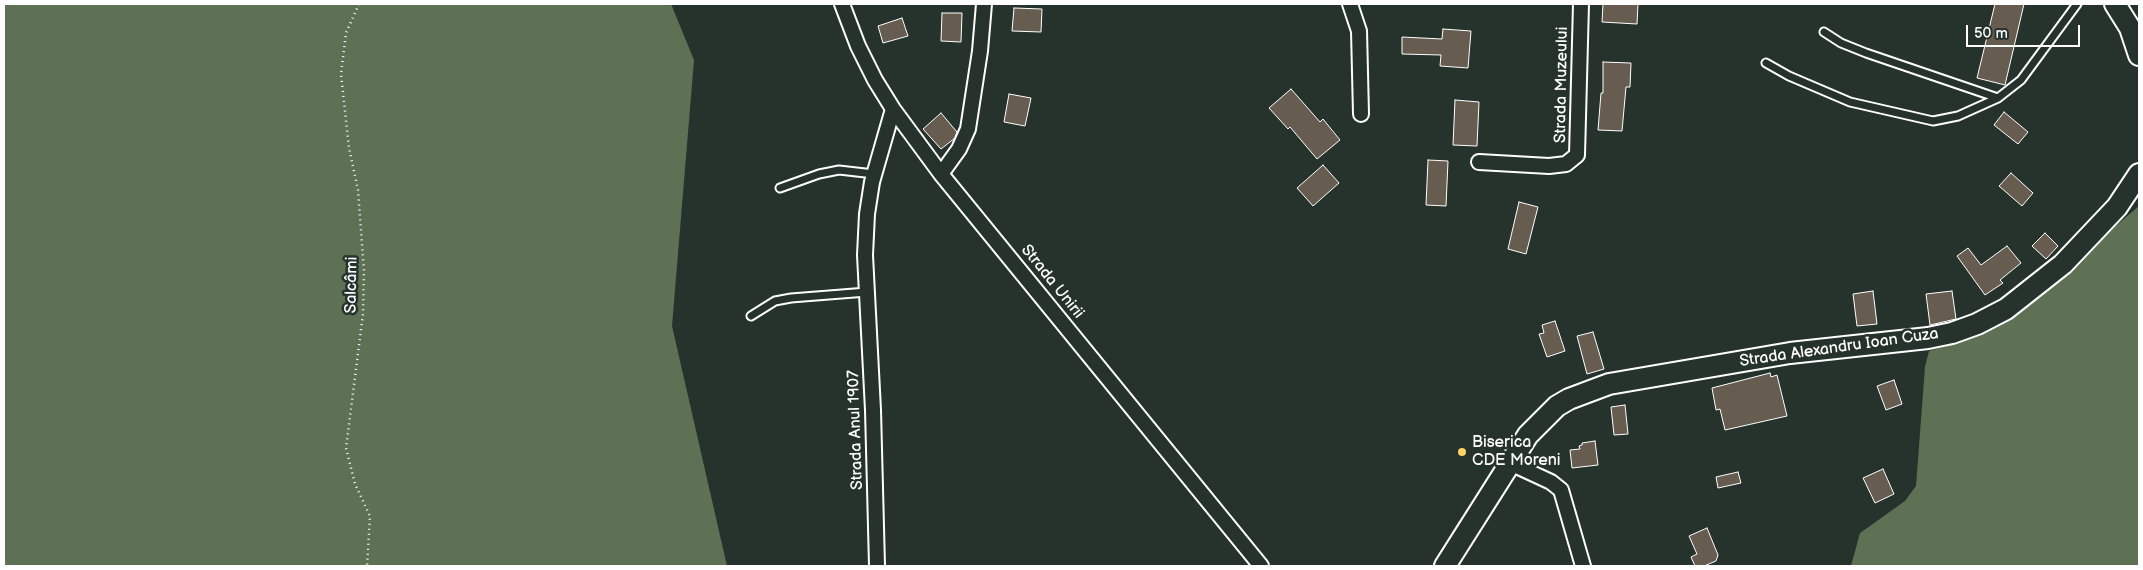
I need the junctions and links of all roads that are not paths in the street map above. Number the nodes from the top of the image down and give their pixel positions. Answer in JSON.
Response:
{"nodes":[{"id":1,"x":842,"y":4,"type":"edge"},
{"id":2,"x":984,"y":4,"type":"edge"},
{"id":3,"x":1350,"y":4,"type":"edge"},
{"id":4,"x":1581,"y":4,"type":"edge"},
{"id":5,"x":2077,"y":4,"type":"edge"},
{"id":6,"x":2115,"y":4,"type":"edge"},
{"id":7,"x":1824,"y":32,"type":"dead end"},
{"id":8,"x":2139,"y":55,"type":"edge"},
{"id":9,"x":1766,"y":63,"type":"dead end"},
{"id":10,"x":1998,"y":98,"type":"junction"},
{"id":11,"x":893,"y":109,"type":"junction"},
{"id":12,"x":1361,"y":114,"type":"dead end"},
{"id":13,"x":1479,"y":162,"type":"dead end"},
{"id":14,"x":874,"y":174,"type":"junction"},
{"id":15,"x":941,"y":174,"type":"junction"},
{"id":16,"x":2139,"y":174,"type":"edge"},
{"id":17,"x":780,"y":188,"type":"dead end"},
{"id":18,"x":867,"y":292,"type":"junction"},
{"id":19,"x":751,"y":316,"type":"dead end"},
{"id":20,"x":1510,"y":463,"type":"junction"},
{"id":21,"x":877,"y":566,"type":"edge"},
{"id":22,"x":1261,"y":566,"type":"edge"},
{"id":23,"x":1445,"y":566,"type":"edge"},
{"id":24,"x":1583,"y":566,"type":"edge"}],
"edges":[{"from":1,"to":11,"type":"street","name":"Strada Unirii"},
{"from":2,"to":15,"type":"street"},
{"from":3,"to":12,"type":"street"},
{"from":4,"to":13,"type":"street","name":"Strada Muzeului"},
{"from":5,"to":10,"type":"lane"},
{"from":6,"to":8,"type":"main road"},
{"from":7,"to":10,"type":"lane"},
{"from":9,"to":10,"type":"lane"},
{"from":11,"to":14,"type":"street","name":"Strada Anul 1907"},
{"from":11,"to":15,"type":"street","name":"Strada Unirii"},
{"from":14,"to":17,"type":"lane"},
{"from":14,"to":18,"type":"street","name":"Strada Anul 1907"},
{"from":15,"to":22,"type":"street","name":"Strada Unirii"},
{"from":16,"to":20,"type":"main road","name":"Strada Alexandru Ioan Cuza"},
{"from":18,"to":19,"type":"lane"},
{"from":18,"to":21,"type":"street","name":"Strada Anul 1907"},
{"from":20,"to":23,"type":"main road","name":"Strada Alexandru Ioan Cuza"},
{"from":20,"to":24,"type":"street"}]}
